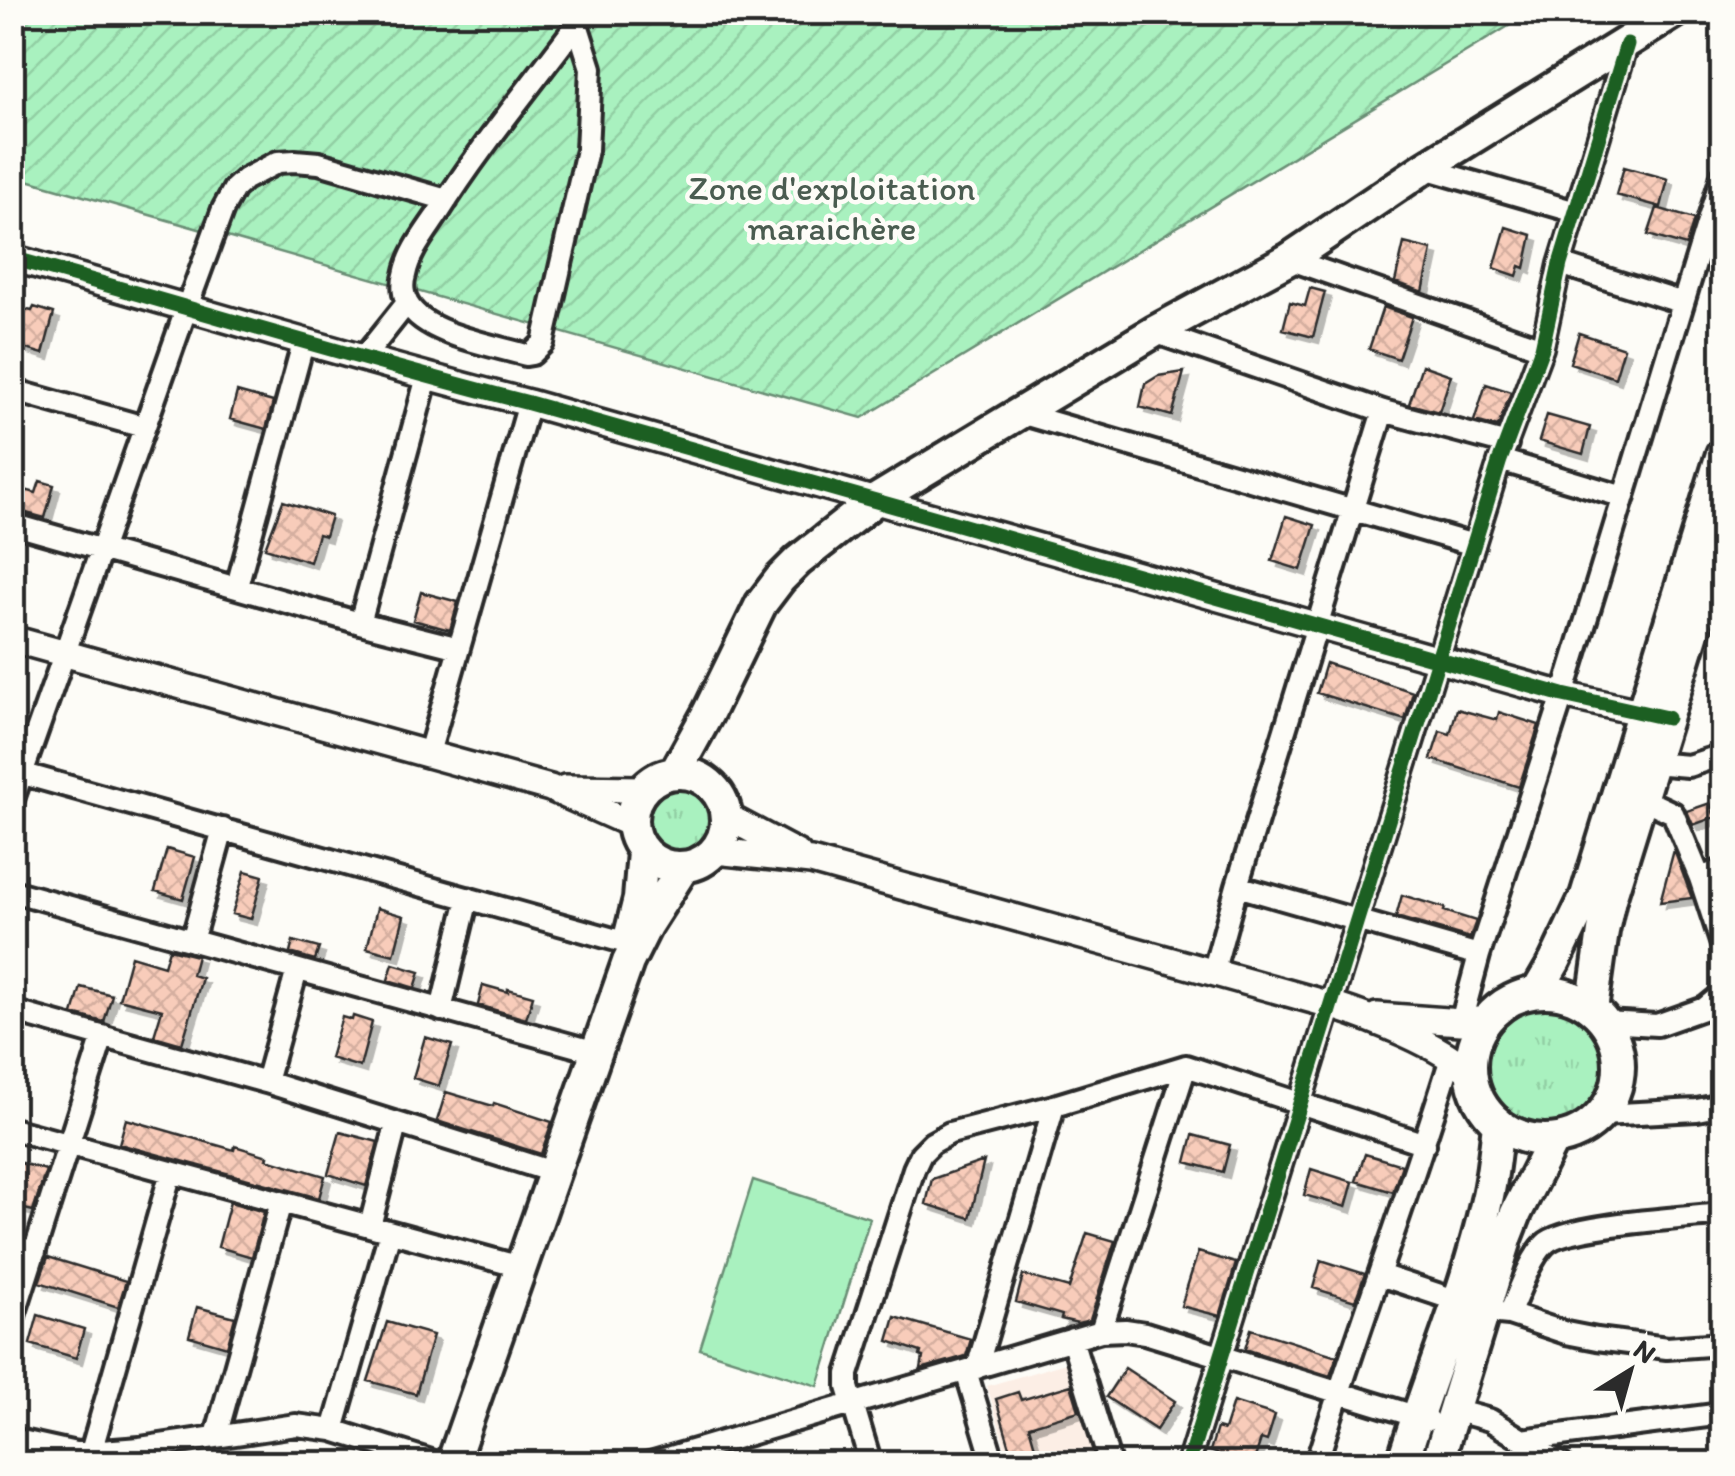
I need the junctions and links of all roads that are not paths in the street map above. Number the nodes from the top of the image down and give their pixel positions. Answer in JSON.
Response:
{"nodes":[{"id":1,"x":1675,"y":12,"type":"edge"},
{"id":2,"x":582,"y":18,"type":"edge"},
{"id":3,"x":1627,"y":44,"type":"junction"},
{"id":4,"x":1424,"y":168,"type":"junction"},
{"id":5,"x":1722,"y":176,"type":"edge"},
{"id":6,"x":446,"y":200,"type":"junction"},
{"id":7,"x":1576,"y":212,"type":"junction"},
{"id":8,"x":12,"y":258,"type":"edge"},
{"id":9,"x":1290,"y":259,"type":"junction"},
{"id":10,"x":1560,"y":264,"type":"junction"},
{"id":11,"x":408,"y":303,"type":"junction"},
{"id":12,"x":1684,"y":303,"type":"junction"},
{"id":13,"x":186,"y":307,"type":"junction"},
{"id":14,"x":1154,"y":332,"type":"junction"},
{"id":15,"x":304,"y":340,"type":"junction"},
{"id":16,"x":1542,"y":348,"type":"junction"},
{"id":17,"x":364,"y":357,"type":"junction"},
{"id":18,"x":427,"y":377,"type":"junction"},
{"id":19,"x":12,"y":390,"type":"edge"},
{"id":20,"x":529,"y":404,"type":"junction"},
{"id":21,"x":1383,"y":411,"type":"junction"},
{"id":22,"x":1020,"y":413,"type":"junction"},
{"id":23,"x":144,"y":427,"type":"junction"},
{"id":24,"x":1504,"y":452,"type":"junction"},
{"id":25,"x":1722,"y":454,"type":"edge"},
{"id":26,"x":1624,"y":497,"type":"junction"},
{"id":27,"x":874,"y":501,"type":"junction"},
{"id":28,"x":1353,"y":510,"type":"junction"},
{"id":29,"x":12,"y":524,"type":"edge"},
{"id":30,"x":1722,"y":539,"type":"edge"},
{"id":31,"x":1474,"y":545,"type":"junction"},
{"id":32,"x":102,"y":549,"type":"junction"},
{"id":33,"x":237,"y":586,"type":"junction"},
{"id":34,"x":360,"y":623,"type":"junction"},
{"id":35,"x":1318,"y":626,"type":"junction"},
{"id":36,"x":12,"y":639,"type":"edge"},
{"id":37,"x":459,"y":648,"type":"junction"},
{"id":38,"x":65,"y":654,"type":"junction"},
{"id":39,"x":1440,"y":660,"type":"junction"},
{"id":40,"x":1563,"y":694,"type":"junction"},
{"id":41,"x":708,"y":714,"type":"junction"},
{"id":42,"x":1655,"y":715,"type":"junction"},
{"id":43,"x":429,"y":754,"type":"junction"},
{"id":44,"x":1722,"y":755,"type":"edge"},
{"id":45,"x":1652,"y":763,"type":"junction"},
{"id":46,"x":18,"y":772,"type":"edge"},
{"id":47,"x":675,"y":773,"type":"junction"},
{"id":48,"x":709,"y":784,"type":"junction"},
{"id":49,"x":550,"y":788,"type":"junction"},
{"id":50,"x":642,"y":789,"type":"junction"},
{"id":51,"x":1641,"y":798,"type":"junction"},
{"id":52,"x":12,"y":802,"type":"edge"},
{"id":53,"x":726,"y":816,"type":"junction"},
{"id":54,"x":222,"y":829,"type":"junction"},
{"id":55,"x":637,"y":838,"type":"junction"},
{"id":56,"x":715,"y":851,"type":"junction"},
{"id":57,"x":811,"y":861,"type":"junction"},
{"id":58,"x":683,"y":868,"type":"junction"},
{"id":59,"x":1722,"y":870,"type":"edge"},
{"id":60,"x":1700,"y":878,"type":"junction"},
{"id":61,"x":1237,"y":886,"type":"junction"},
{"id":62,"x":12,"y":891,"type":"edge"},
{"id":63,"x":468,"y":898,"type":"junction"},
{"id":64,"x":1356,"y":920,"type":"junction"},
{"id":65,"x":192,"y":941,"type":"junction"},
{"id":66,"x":1722,"y":945,"type":"edge"},
{"id":67,"x":628,"y":953,"type":"junction"},
{"id":68,"x":1479,"y":955,"type":"junction"},
{"id":69,"x":297,"y":970,"type":"junction"},
{"id":70,"x":1213,"y":973,"type":"junction"},
{"id":71,"x":1537,"y":992,"type":"junction"},
{"id":72,"x":1722,"y":994,"type":"edge"},
{"id":73,"x":1331,"y":1005,"type":"junction"},
{"id":74,"x":442,"y":1010,"type":"junction"},
{"id":75,"x":12,"y":1011,"type":"edge"},
{"id":76,"x":1362,"y":1015,"type":"junction"},
{"id":77,"x":1598,"y":1015,"type":"junction"},
{"id":78,"x":1474,"y":1021,"type":"junction"},
{"id":79,"x":103,"y":1036,"type":"junction"},
{"id":80,"x":596,"y":1052,"type":"junction"},
{"id":81,"x":1186,"y":1066,"type":"junction"},
{"id":82,"x":1461,"y":1066,"type":"junction"},
{"id":83,"x":266,"y":1082,"type":"junction"},
{"id":84,"x":1300,"y":1104,"type":"junction"},
{"id":85,"x":1722,"y":1105,"type":"edge"},
{"id":86,"x":1054,"y":1106,"type":"junction"},
{"id":87,"x":1601,"y":1116,"type":"junction"},
{"id":88,"x":1498,"y":1124,"type":"junction"},
{"id":89,"x":396,"y":1125,"type":"junction"},
{"id":90,"x":12,"y":1129,"type":"edge"},
{"id":91,"x":1553,"y":1140,"type":"junction"},
{"id":92,"x":68,"y":1144,"type":"junction"},
{"id":93,"x":1425,"y":1144,"type":"junction"},
{"id":94,"x":171,"y":1172,"type":"junction"},
{"id":95,"x":553,"y":1172,"type":"junction"},
{"id":96,"x":281,"y":1202,"type":"junction"},
{"id":97,"x":1722,"y":1214,"type":"edge"},
{"id":98,"x":380,"y":1229,"type":"junction"},
{"id":99,"x":12,"y":1246,"type":"edge"},
{"id":100,"x":34,"y":1252,"type":"junction"},
{"id":101,"x":521,"y":1267,"type":"junction"},
{"id":102,"x":1380,"y":1274,"type":"junction"},
{"id":103,"x":1484,"y":1309,"type":"junction"},
{"id":104,"x":12,"y":1322,"type":"edge"},
{"id":105,"x":1101,"y":1331,"type":"junction"},
{"id":106,"x":1072,"y":1339,"type":"junction"},
{"id":107,"x":1722,"y":1344,"type":"edge"},
{"id":108,"x":1222,"y":1356,"type":"junction"},
{"id":109,"x":972,"y":1370,"type":"junction"},
{"id":110,"x":1338,"y":1391,"type":"junction"},
{"id":111,"x":853,"y":1404,"type":"junction"},
{"id":112,"x":1722,"y":1414,"type":"edge"},
{"id":113,"x":1416,"y":1416,"type":"junction"},
{"id":114,"x":1451,"y":1418,"type":"junction"},
{"id":115,"x":333,"y":1430,"type":"junction"},
{"id":116,"x":216,"y":1436,"type":"junction"},
{"id":117,"x":12,"y":1439,"type":"edge"},
{"id":118,"x":1522,"y":1440,"type":"junction"},
{"id":119,"x":92,"y":1452,"type":"junction"},
{"id":120,"x":41,"y":1455,"type":"edge"},
{"id":121,"x":442,"y":1464,"type":"edge"},
{"id":122,"x":452,"y":1464,"type":"edge"},
{"id":123,"x":648,"y":1464,"type":"edge"},
{"id":124,"x":871,"y":1464,"type":"edge"},
{"id":125,"x":994,"y":1464,"type":"edge"},
{"id":126,"x":1110,"y":1464,"type":"edge"},
{"id":127,"x":1188,"y":1464,"type":"edge"},
{"id":128,"x":1316,"y":1464,"type":"edge"},
{"id":129,"x":1402,"y":1464,"type":"edge"},
{"id":130,"x":1437,"y":1464,"type":"edge"},
{"id":131,"x":1561,"y":1464,"type":"edge"}],
"edges":[{"from":1,"to":3,"type":"main road"},
{"from":2,"to":6,"type":"street"},
{"from":2,"to":11,"type":"street"},
{"from":3,"to":4,"type":"main road"},
{"from":3,"to":7,"type":"street"},
{"from":4,"to":7,"type":"street"},
{"from":4,"to":9,"type":"main road"},
{"from":5,"to":12,"type":"street"},
{"from":6,"to":11,"type":"street"},
{"from":6,"to":13,"type":"street"},
{"from":7,"to":10,"type":"street"},
{"from":8,"to":13,"type":"street"},
{"from":9,"to":14,"type":"main road"},
{"from":9,"to":16,"type":"street"},
{"from":10,"to":12,"type":"street"},
{"from":10,"to":16,"type":"street"},
{"from":11,"to":17,"type":"street"},
{"from":12,"to":26,"type":"street"},
{"from":13,"to":15,"type":"street"},
{"from":13,"to":23,"type":"street"},
{"from":14,"to":21,"type":"street"},
{"from":14,"to":22,"type":"main road"},
{"from":15,"to":17,"type":"street"},
{"from":15,"to":33,"type":"street"},
{"from":16,"to":24,"type":"street"},
{"from":17,"to":18,"type":"street"},
{"from":18,"to":20,"type":"street"},
{"from":18,"to":34,"type":"street"},
{"from":19,"to":23,"type":"street"},
{"from":20,"to":27,"type":"street"},
{"from":20,"to":37,"type":"street"},
{"from":21,"to":24,"type":"street"},
{"from":21,"to":28,"type":"street"},
{"from":22,"to":27,"type":"main road"},
{"from":22,"to":28,"type":"street"},
{"from":23,"to":32,"type":"street"},
{"from":24,"to":26,"type":"street"},
{"from":24,"to":31,"type":"street"},
{"from":25,"to":42,"type":"main road"},
{"from":26,"to":40,"type":"street"},
{"from":27,"to":35,"type":"street"},
{"from":27,"to":41,"type":"main road"},
{"from":28,"to":31,"type":"street"},
{"from":28,"to":35,"type":"street"},
{"from":29,"to":32,"type":"street"},
{"from":30,"to":42,"type":"main road"},
{"from":31,"to":39,"type":"street"},
{"from":32,"to":33,"type":"street"},
{"from":32,"to":38,"type":"street"},
{"from":33,"to":34,"type":"street"},
{"from":34,"to":37,"type":"street"},
{"from":35,"to":39,"type":"street"},
{"from":35,"to":61,"type":"street"},
{"from":36,"to":38,"type":"street"},
{"from":37,"to":43,"type":"street"},
{"from":38,"to":43,"type":"street"},
{"from":38,"to":46,"type":"street"},
{"from":39,"to":40,"type":"street"},
{"from":39,"to":64,"type":"street"},
{"from":40,"to":42,"type":"street"},
{"from":40,"to":68,"type":"street"},
{"from":41,"to":47,"type":"main road"},
{"from":41,"to":48,"type":"main road"},
{"from":42,"to":45,"type":"main road"},
{"from":42,"to":71,"type":"main road"},
{"from":43,"to":49,"type":"street"},
{"from":44,"to":45,"type":"street"},
{"from":45,"to":51,"type":"main road"},
{"from":46,"to":52,"type":"street"},
{"from":46,"to":54,"type":"street"},
{"from":47,"to":48,"type":"main road"},
{"from":47,"to":50,"type":"main road"},
{"from":48,"to":53,"type":"main road"},
{"from":49,"to":50,"type":"street"},
{"from":49,"to":55,"type":"street"},
{"from":50,"to":55,"type":"main road"},
{"from":51,"to":60,"type":"street"},
{"from":51,"to":77,"type":"main road"},
{"from":53,"to":56,"type":"main road"},
{"from":53,"to":57,"type":"street"},
{"from":54,"to":63,"type":"street"},
{"from":54,"to":65,"type":"street"},
{"from":55,"to":58,"type":"main road"},
{"from":55,"to":67,"type":"main road"},
{"from":56,"to":57,"type":"street"},
{"from":56,"to":58,"type":"main road"},
{"from":57,"to":70,"type":"street"},
{"from":58,"to":67,"type":"main road"},
{"from":59,"to":60,"type":"street"},
{"from":60,"to":66,"type":"street"},
{"from":61,"to":64,"type":"street"},
{"from":61,"to":70,"type":"street"},
{"from":62,"to":65,"type":"street"},
{"from":63,"to":67,"type":"street"},
{"from":63,"to":74,"type":"street"},
{"from":64,"to":68,"type":"street"},
{"from":64,"to":73,"type":"street"},
{"from":65,"to":69,"type":"street"},
{"from":67,"to":80,"type":"main road"},
{"from":68,"to":78,"type":"street"},
{"from":69,"to":74,"type":"street"},
{"from":69,"to":83,"type":"street"},
{"from":70,"to":73,"type":"street"},
{"from":71,"to":77,"type":"main road"},
{"from":71,"to":78,"type":"main road"},
{"from":72,"to":77,"type":"street"},
{"from":73,"to":76,"type":"street"},
{"from":73,"to":84,"type":"street"},
{"from":74,"to":80,"type":"street"},
{"from":75,"to":79,"type":"street"},
{"from":76,"to":78,"type":"street"},
{"from":76,"to":82,"type":"street"},
{"from":77,"to":87,"type":"main road"},
{"from":78,"to":82,"type":"main road"},
{"from":79,"to":83,"type":"street"},
{"from":79,"to":92,"type":"street"},
{"from":80,"to":95,"type":"main road"},
{"from":81,"to":84,"type":"street"},
{"from":81,"to":86,"type":"street"},
{"from":81,"to":105,"type":"street"},
{"from":82,"to":88,"type":"main road"},
{"from":82,"to":93,"type":"street"},
{"from":83,"to":89,"type":"street"},
{"from":84,"to":93,"type":"street"},
{"from":84,"to":108,"type":"street"},
{"from":85,"to":87,"type":"street"},
{"from":86,"to":109,"type":"street"},
{"from":86,"to":111,"type":"street"},
{"from":87,"to":91,"type":"main road"},
{"from":88,"to":91,"type":"main road"},
{"from":88,"to":103,"type":"main road"},
{"from":89,"to":95,"type":"street"},
{"from":89,"to":98,"type":"street"},
{"from":90,"to":92,"type":"street"},
{"from":91,"to":103,"type":"main road"},
{"from":92,"to":94,"type":"street"},
{"from":92,"to":100,"type":"street"},
{"from":93,"to":102,"type":"street"},
{"from":94,"to":96,"type":"street"},
{"from":94,"to":119,"type":"street"},
{"from":95,"to":101,"type":"main road"},
{"from":96,"to":98,"type":"street"},
{"from":96,"to":116,"type":"street"},
{"from":97,"to":103,"type":"street"},
{"from":98,"to":101,"type":"street"},
{"from":98,"to":115,"type":"street"},
{"from":99,"to":100,"type":"street"},
{"from":100,"to":104,"type":"street"},
{"from":101,"to":122,"type":"main road"},
{"from":102,"to":103,"type":"street"},
{"from":102,"to":110,"type":"street"},
{"from":103,"to":107,"type":"street"},
{"from":103,"to":113,"type":"main road"},
{"from":103,"to":114,"type":"main road"},
{"from":105,"to":106,"type":"street"},
{"from":105,"to":108,"type":"street"},
{"from":106,"to":109,"type":"street"},
{"from":106,"to":126,"type":"street"},
{"from":108,"to":110,"type":"street"},
{"from":108,"to":127,"type":"street"},
{"from":109,"to":111,"type":"street"},
{"from":109,"to":125,"type":"street"},
{"from":110,"to":113,"type":"street"},
{"from":110,"to":128,"type":"street"},
{"from":111,"to":123,"type":"street"},
{"from":111,"to":124,"type":"street"},
{"from":112,"to":118,"type":"street"},
{"from":113,"to":114,"type":"street"},
{"from":113,"to":129,"type":"main road"},
{"from":114,"to":118,"type":"street"},
{"from":114,"to":130,"type":"main road"},
{"from":115,"to":116,"type":"street"},
{"from":115,"to":121,"type":"street"},
{"from":116,"to":119,"type":"street"},
{"from":117,"to":120,"type":"street"},
{"from":118,"to":131,"type":"street"},
{"from":119,"to":120,"type":"street"}]}
